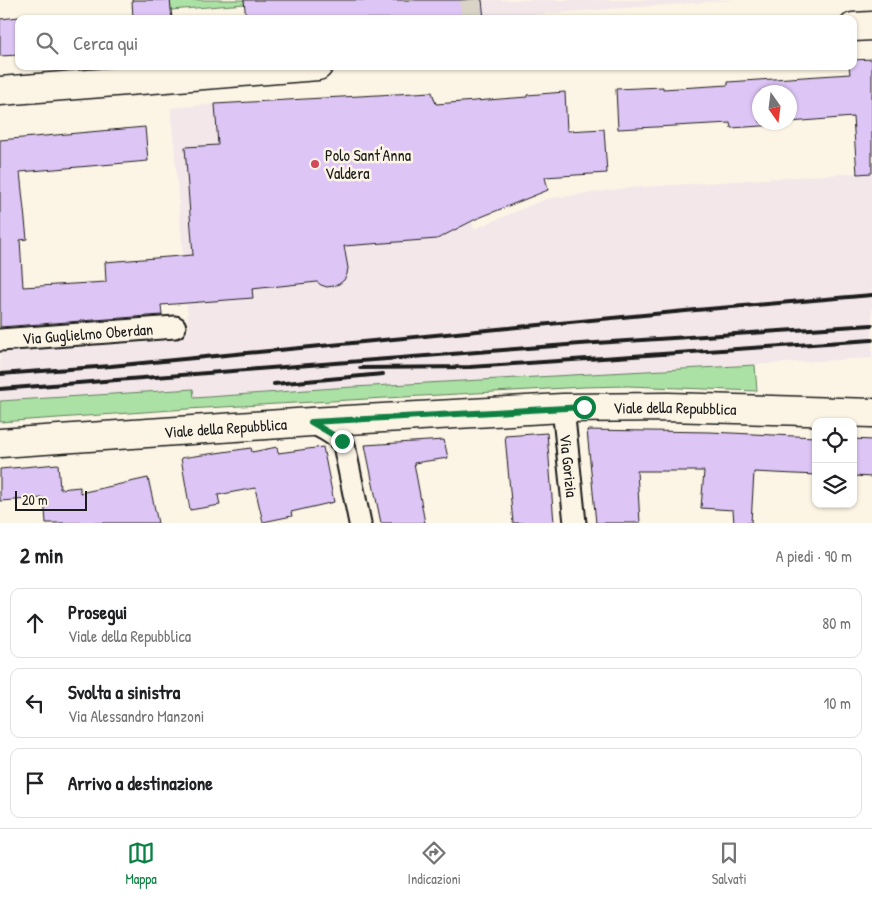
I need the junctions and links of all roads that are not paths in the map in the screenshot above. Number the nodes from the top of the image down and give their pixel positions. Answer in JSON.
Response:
{"nodes":[{"id":1,"x":872,"y":26,"type":"edge"},
{"id":2,"x":857,"y":27,"type":"edge"},
{"id":3,"x":269,"y":70,"type":"edge"},
{"id":4,"x":0,"y":92,"type":"edge"},
{"id":5,"x":175,"y":327,"type":"dead end"},
{"id":6,"x":0,"y":340,"type":"edge"},
{"id":7,"x":563,"y":408,"type":"junction"},
{"id":8,"x":872,"y":413,"type":"edge"},
{"id":9,"x":311,"y":422,"type":"junction"},
{"id":10,"x":0,"y":444,"type":"edge"},
{"id":11,"x":360,"y":523,"type":"edge"},
{"id":12,"x":575,"y":523,"type":"edge"}],
"edges":[{"from":1,"to":2,"type":"street"},
{"from":3,"to":4,"type":"street"},
{"from":5,"to":6,"type":"street","name":"Via Guglielmo Oberdan"},
{"from":7,"to":8,"type":"street","name":"Viale della Repubblica"},
{"from":7,"to":9,"type":"street","name":"Viale della Repubblica"},
{"from":7,"to":12,"type":"street","name":"Via Gorizia"},
{"from":9,"to":10,"type":"street","name":"Viale della Repubblica"},
{"from":9,"to":11,"type":"street"}]}
